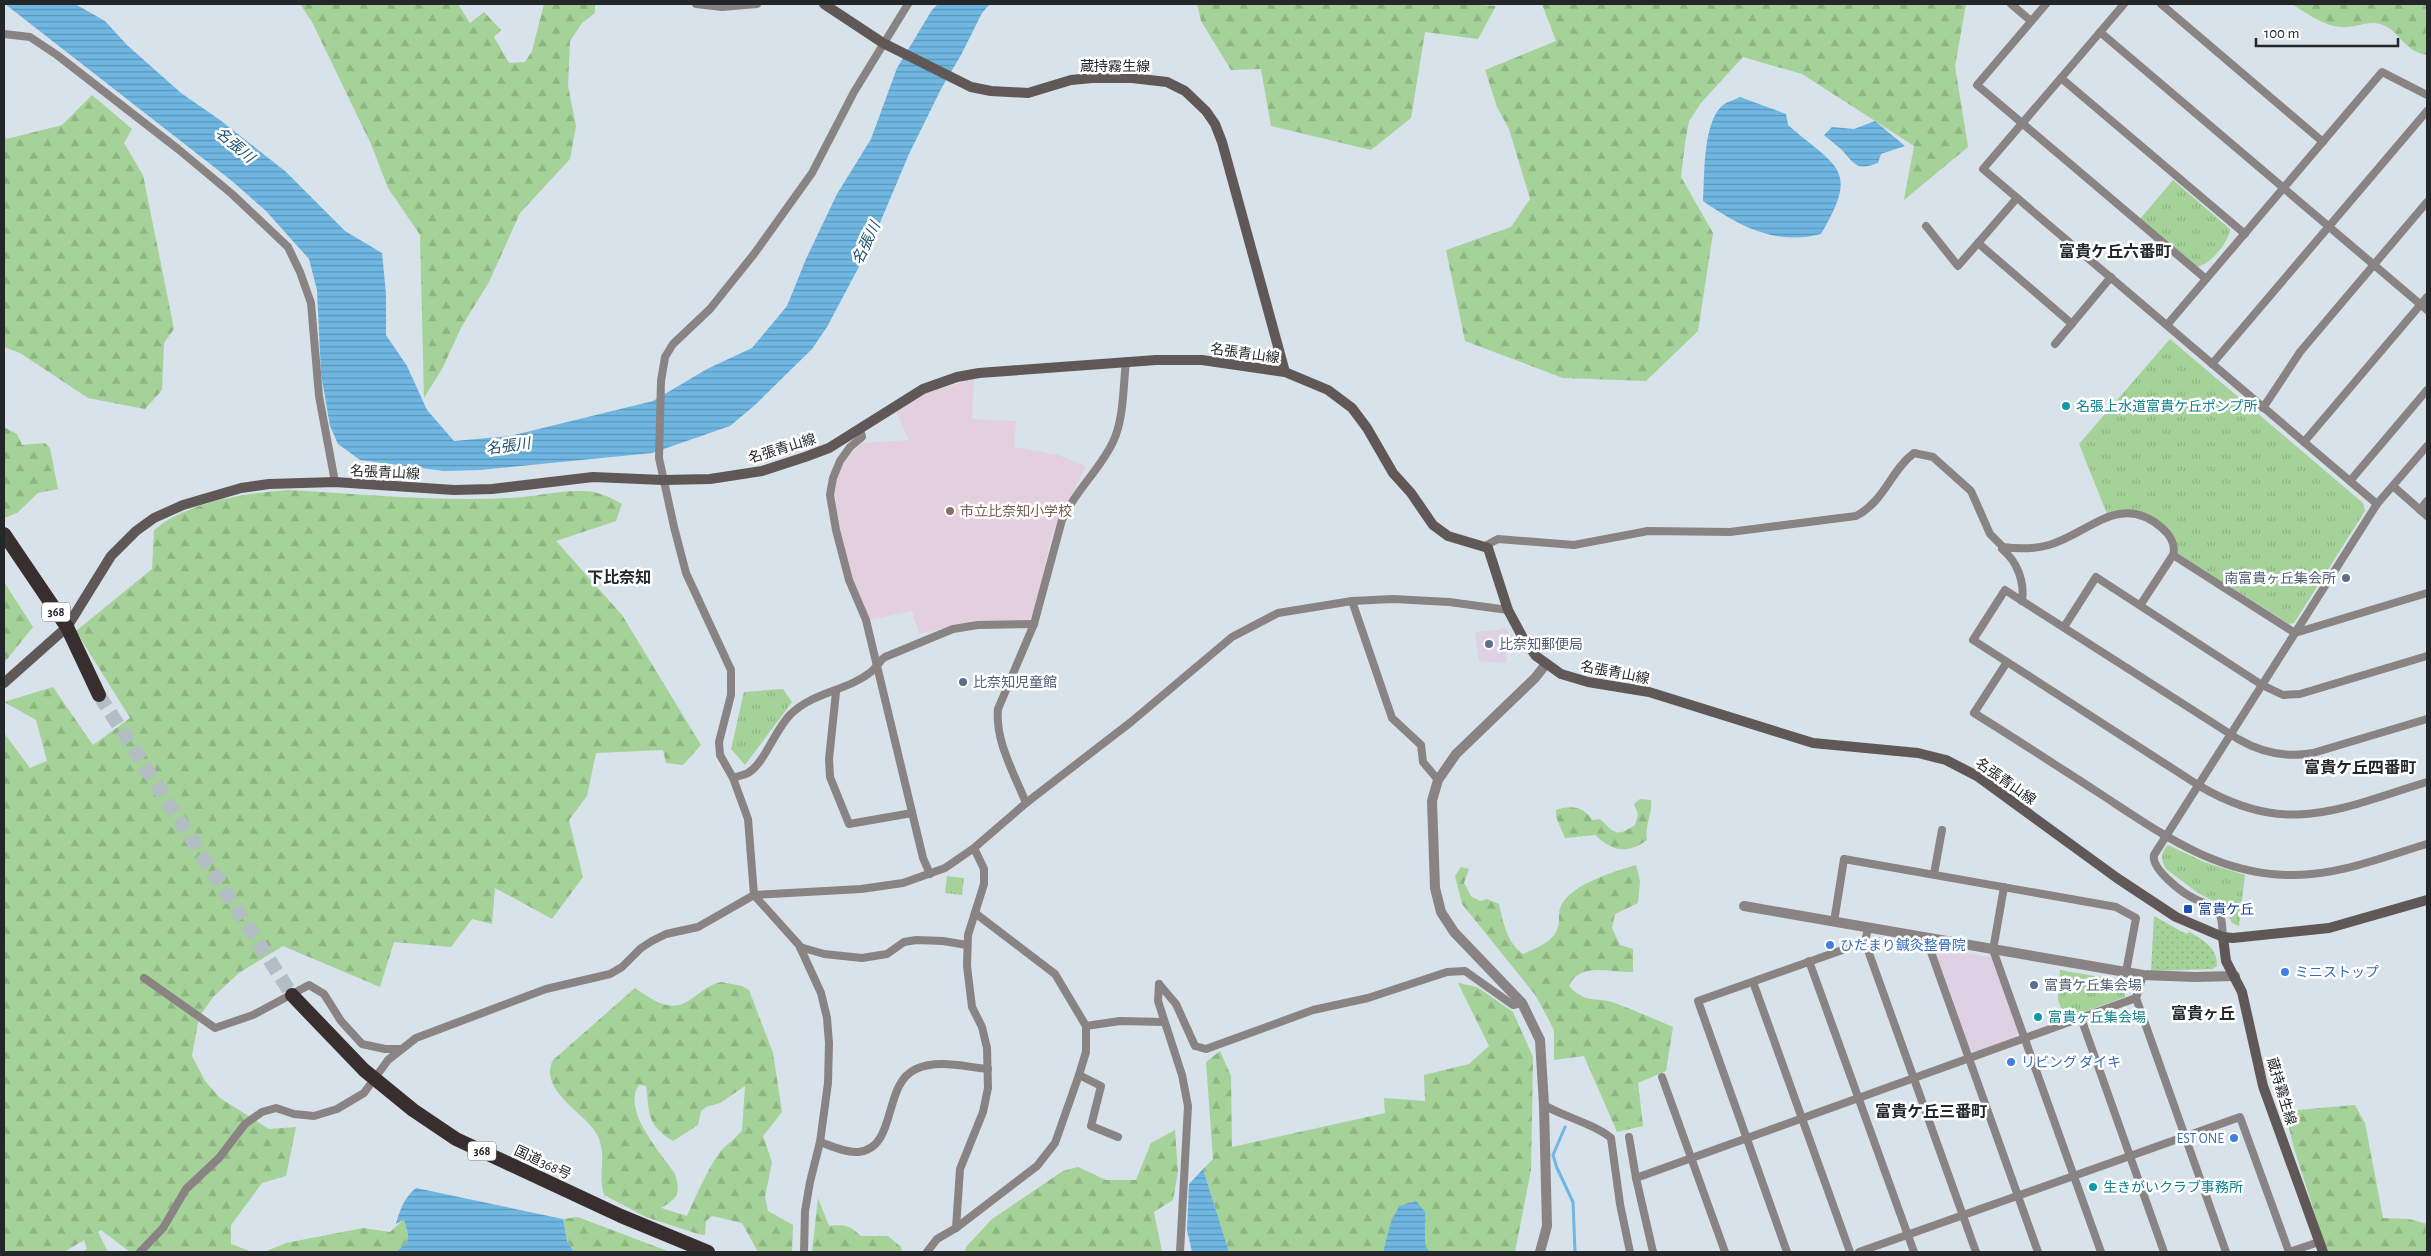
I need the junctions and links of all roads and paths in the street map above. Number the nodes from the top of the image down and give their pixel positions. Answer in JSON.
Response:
{"nodes":[{"id":1,"x":696,"y":4,"type":"edge"},
{"id":2,"x":757,"y":4,"type":"edge"},
{"id":3,"x":824,"y":4,"type":"edge"},
{"id":4,"x":908,"y":4,"type":"edge"},
{"id":5,"x":2011,"y":4,"type":"edge"},
{"id":6,"x":2046,"y":4,"type":"edge"},
{"id":7,"x":2124,"y":4,"type":"edge"},
{"id":8,"x":2160,"y":4,"type":"edge"},
{"id":9,"x":2031,"y":21,"type":"junction"},
{"id":10,"x":2100,"y":32,"type":"junction"},
{"id":11,"x":4,"y":34,"type":"edge"},
{"id":12,"x":883,"y":43,"type":"junction"},
{"id":13,"x":2061,"y":78,"type":"junction"},
{"id":14,"x":2427,"y":95,"type":"edge"},
{"id":15,"x":2427,"y":111,"type":"edge"},
{"id":16,"x":2022,"y":124,"type":"junction"},
{"id":17,"x":2323,"y":142,"type":"junction"},
{"id":18,"x":2283,"y":188,"type":"junction"},
{"id":19,"x":2017,"y":198,"type":"junction"},
{"id":20,"x":2427,"y":202,"type":"edge"},
{"id":21,"x":1926,"y":226,"type":"dead end"},
{"id":22,"x":2329,"y":227,"type":"junction"},
{"id":23,"x":2245,"y":234,"type":"junction"},
{"id":24,"x":1978,"y":243,"type":"junction"},
{"id":25,"x":2374,"y":265,"type":"junction"},
{"id":26,"x":2111,"y":277,"type":"junction"},
{"id":27,"x":2206,"y":279,"type":"junction"},
{"id":28,"x":2427,"y":297,"type":"edge"},
{"id":29,"x":2424,"y":307,"type":"edge"},
{"id":30,"x":2072,"y":324,"type":"junction"},
{"id":31,"x":2167,"y":325,"type":"junction"},
{"id":32,"x":2055,"y":344,"type":"dead end"},
{"id":33,"x":1126,"y":362,"type":"junction"},
{"id":34,"x":2212,"y":364,"type":"junction"},
{"id":35,"x":1285,"y":372,"type":"junction"},
{"id":36,"x":2427,"y":390,"type":"edge"},
{"id":37,"x":2263,"y":408,"type":"junction"},
{"id":38,"x":860,"y":429,"type":"junction"},
{"id":39,"x":2304,"y":442,"type":"junction"},
{"id":40,"x":2427,"y":446,"type":"edge"},
{"id":41,"x":663,"y":480,"type":"junction"},
{"id":42,"x":2350,"y":481,"type":"junction"},
{"id":43,"x":335,"y":482,"type":"junction"},
{"id":44,"x":2393,"y":486,"type":"junction"},
{"id":45,"x":2427,"y":501,"type":"edge"},
{"id":46,"x":2378,"y":504,"type":"junction"},
{"id":47,"x":2420,"y":510,"type":"junction"},
{"id":48,"x":2427,"y":516,"type":"edge"},
{"id":49,"x":4,"y":534,"type":"edge"},
{"id":50,"x":1485,"y":546,"type":"junction"},
{"id":51,"x":2003,"y":547,"type":"junction"},
{"id":52,"x":2173,"y":555,"type":"junction"},
{"id":53,"x":2427,"y":594,"type":"edge"},
{"id":54,"x":1352,"y":601,"type":"junction"},
{"id":55,"x":2022,"y":601,"type":"junction"},
{"id":56,"x":2141,"y":604,"type":"junction"},
{"id":57,"x":1508,"y":610,"type":"junction"},
{"id":58,"x":1034,"y":624,"type":"junction"},
{"id":59,"x":67,"y":627,"type":"junction"},
{"id":60,"x":2064,"y":627,"type":"junction"},
{"id":61,"x":2295,"y":633,"type":"junction"},
{"id":62,"x":2427,"y":656,"type":"edge"},
{"id":63,"x":2006,"y":662,"type":"junction"},
{"id":64,"x":1546,"y":664,"type":"junction"},
{"id":65,"x":877,"y":665,"type":"junction"},
{"id":66,"x":4,"y":683,"type":"edge"},
{"id":67,"x":2262,"y":684,"type":"junction"},
{"id":68,"x":836,"y":692,"type":"junction"},
{"id":69,"x":99,"y":695,"type":"tunnel mouth"},
{"id":70,"x":2427,"y":719,"type":"edge"},
{"id":71,"x":2230,"y":734,"type":"junction"},
{"id":72,"x":733,"y":778,"type":"junction"},
{"id":73,"x":1438,"y":780,"type":"junction"},
{"id":74,"x":2427,"y":782,"type":"edge"},
{"id":75,"x":2198,"y":784,"type":"junction"},
{"id":76,"x":1026,"y":803,"type":"junction"},
{"id":77,"x":912,"y":814,"type":"junction"},
{"id":78,"x":1942,"y":830,"type":"dead end"},
{"id":79,"x":2166,"y":836,"type":"junction"},
{"id":80,"x":2427,"y":844,"type":"edge"},
{"id":81,"x":974,"y":848,"type":"junction"},
{"id":82,"x":930,"y":874,"type":"junction"},
{"id":83,"x":1934,"y":874,"type":"junction"},
{"id":84,"x":2004,"y":887,"type":"junction"},
{"id":85,"x":754,"y":895,"type":"junction"},
{"id":86,"x":2427,"y":900,"type":"edge"},
{"id":87,"x":1744,"y":906,"type":"dead end"},
{"id":88,"x":975,"y":913,"type":"junction"},
{"id":89,"x":1834,"y":922,"type":"junction"},
{"id":90,"x":1868,"y":928,"type":"junction"},
{"id":91,"x":2223,"y":937,"type":"junction"},
{"id":92,"x":1926,"y":938,"type":"junction"},
{"id":93,"x":1865,"y":942,"type":"junction"},
{"id":94,"x":967,"y":945,"type":"junction"},
{"id":95,"x":800,"y":947,"type":"junction"},
{"id":96,"x":1993,"y":950,"type":"junction"},
{"id":97,"x":1809,"y":961,"type":"junction"},
{"id":98,"x":2126,"y":972,"type":"junction"},
{"id":99,"x":2143,"y":975,"type":"junction"},
{"id":100,"x":2235,"y":976,"type":"junction"},
{"id":101,"x":144,"y":978,"type":"dead end"},
{"id":102,"x":1753,"y":982,"type":"junction"},
{"id":103,"x":292,"y":995,"type":"tunnel mouth"},
{"id":104,"x":2136,"y":998,"type":"junction"},
{"id":105,"x":1522,"y":1003,"type":"junction"},
{"id":106,"x":2081,"y":1018,"type":"junction"},
{"id":107,"x":1164,"y":1022,"type":"junction"},
{"id":108,"x":1086,"y":1026,"type":"junction"},
{"id":109,"x":2025,"y":1039,"type":"junction"},
{"id":110,"x":400,"y":1049,"type":"junction"},
{"id":111,"x":1969,"y":1058,"type":"junction"},
{"id":112,"x":988,"y":1069,"type":"junction"},
{"id":113,"x":1079,"y":1075,"type":"junction"},
{"id":114,"x":1662,"y":1077,"type":"dead end"},
{"id":115,"x":374,"y":1078,"type":"junction"},
{"id":116,"x":1914,"y":1079,"type":"junction"},
{"id":117,"x":1859,"y":1098,"type":"junction"},
{"id":118,"x":1544,"y":1106,"type":"junction"},
{"id":119,"x":1802,"y":1118,"type":"junction"},
{"id":120,"x":2185,"y":1136,"type":"junction"},
{"id":121,"x":1118,"y":1137,"type":"dead end"},
{"id":122,"x":1629,"y":1137,"type":"dead end"},
{"id":123,"x":1747,"y":1139,"type":"junction"},
{"id":124,"x":820,"y":1142,"type":"junction"},
{"id":125,"x":2130,"y":1156,"type":"junction"},
{"id":126,"x":1692,"y":1158,"type":"junction"},
{"id":127,"x":2073,"y":1175,"type":"junction"},
{"id":128,"x":1636,"y":1178,"type":"junction"},
{"id":129,"x":2018,"y":1195,"type":"junction"},
{"id":130,"x":1962,"y":1216,"type":"junction"},
{"id":131,"x":956,"y":1228,"type":"junction"},
{"id":132,"x":1907,"y":1234,"type":"junction"},
{"id":133,"x":2319,"y":1242,"type":"junction"},
{"id":134,"x":140,"y":1252,"type":"edge"},
{"id":135,"x":708,"y":1252,"type":"edge"},
{"id":136,"x":804,"y":1252,"type":"edge"},
{"id":137,"x":927,"y":1252,"type":"edge"},
{"id":138,"x":1180,"y":1252,"type":"edge"},
{"id":139,"x":1540,"y":1252,"type":"edge"},
{"id":140,"x":1630,"y":1252,"type":"edge"},
{"id":141,"x":1653,"y":1252,"type":"edge"},
{"id":142,"x":1725,"y":1252,"type":"edge"},
{"id":143,"x":1787,"y":1252,"type":"edge"},
{"id":144,"x":1850,"y":1252,"type":"edge"},
{"id":145,"x":1859,"y":1252,"type":"edge"},
{"id":146,"x":1914,"y":1252,"type":"edge"},
{"id":147,"x":1976,"y":1252,"type":"edge"},
{"id":148,"x":2038,"y":1252,"type":"edge"},
{"id":149,"x":2101,"y":1252,"type":"edge"},
{"id":150,"x":2164,"y":1252,"type":"edge"},
{"id":151,"x":2226,"y":1252,"type":"edge"},
{"id":152,"x":2289,"y":1252,"type":"edge"},
{"id":153,"x":2323,"y":1252,"type":"edge"}],
"edges":[{"from":1,"to":2,"type":"street"},
{"from":3,"to":12,"type":"main road","name":"蔵持霧生線"},
{"from":4,"to":12,"type":"street"},
{"from":5,"to":9,"type":"street"},
{"from":6,"to":9,"type":"street"},
{"from":7,"to":10,"type":"street"},
{"from":8,"to":17,"type":"street"},
{"from":9,"to":16,"type":"street"},
{"from":10,"to":13,"type":"street"},
{"from":10,"to":18,"type":"street"},
{"from":11,"to":43,"type":"street"},
{"from":12,"to":35,"type":"main road","name":"蔵持霧生線"},
{"from":12,"to":41,"type":"street"},
{"from":13,"to":16,"type":"street"},
{"from":13,"to":23,"type":"street"},
{"from":14,"to":17,"type":"street"},
{"from":15,"to":22,"type":"street"},
{"from":16,"to":19,"type":"street"},
{"from":16,"to":27,"type":"street"},
{"from":17,"to":18,"type":"street"},
{"from":18,"to":22,"type":"street"},
{"from":18,"to":23,"type":"street"},
{"from":19,"to":24,"type":"street"},
{"from":19,"to":26,"type":"street"},
{"from":20,"to":25,"type":"street"},
{"from":21,"to":24,"type":"street"},
{"from":22,"to":25,"type":"street"},
{"from":22,"to":34,"type":"street"},
{"from":23,"to":27,"type":"street"},
{"from":24,"to":30,"type":"street"},
{"from":25,"to":29,"type":"street"},
{"from":25,"to":37,"type":"street"},
{"from":26,"to":30,"type":"street"},
{"from":26,"to":31,"type":"street"},
{"from":27,"to":31,"type":"street"},
{"from":28,"to":29,"type":"street"},
{"from":29,"to":39,"type":"street"},
{"from":30,"to":32,"type":"street"},
{"from":31,"to":34,"type":"street"},
{"from":33,"to":35,"type":"main road","name":"名張青山線"},
{"from":33,"to":38,"type":"main road","name":"名張青山線"},
{"from":33,"to":58,"type":"street"},
{"from":34,"to":37,"type":"street"},
{"from":35,"to":50,"type":"main road","name":"名張青山線"},
{"from":36,"to":42,"type":"street"},
{"from":37,"to":39,"type":"street"},
{"from":38,"to":41,"type":"main road","name":"名張青山線"},
{"from":38,"to":65,"type":"street"},
{"from":39,"to":42,"type":"street"},
{"from":40,"to":44,"type":"street"},
{"from":41,"to":43,"type":"main road","name":"名張青山線"},
{"from":41,"to":72,"type":"street"},
{"from":42,"to":46,"type":"street"},
{"from":43,"to":59,"type":"main road","name":"名張青山線"},
{"from":44,"to":46,"type":"street"},
{"from":44,"to":47,"type":"street"},
{"from":45,"to":47,"type":"street"},
{"from":46,"to":61,"type":"street"},
{"from":47,"to":48,"type":"street"},
{"from":49,"to":59,"type":"highway","number":"368"},
{"from":50,"to":51,"type":"street"},
{"from":50,"to":57,"type":"main road","name":"名張青山線"},
{"from":51,"to":52,"type":"street"},
{"from":51,"to":55,"type":"street"},
{"from":52,"to":56,"type":"street"},
{"from":52,"to":61,"type":"street"},
{"from":53,"to":61,"type":"street"},
{"from":54,"to":57,"type":"street"},
{"from":54,"to":73,"type":"street"},
{"from":54,"to":76,"type":"street"},
{"from":55,"to":60,"type":"street"},
{"from":55,"to":63,"type":"street"},
{"from":56,"to":60,"type":"street"},
{"from":56,"to":67,"type":"street"},
{"from":57,"to":64,"type":"main road","name":"名張青山線"},
{"from":58,"to":65,"type":"street"},
{"from":58,"to":76,"type":"street"},
{"from":59,"to":66,"type":"main road","name":"名張青山線"},
{"from":59,"to":69,"type":"highway","number":"368"},
{"from":60,"to":71,"type":"street"},
{"from":61,"to":67,"type":"street"},
{"from":62,"to":67,"type":"street"},
{"from":63,"to":75,"type":"street"},
{"from":63,"to":79,"type":"street"},
{"from":64,"to":73,"type":"street"},
{"from":64,"to":91,"type":"main road","name":"名張青山線"},
{"from":65,"to":68,"type":"street"},
{"from":65,"to":77,"type":"street"},
{"from":67,"to":71,"type":"street"},
{"from":68,"to":72,"type":"street"},
{"from":68,"to":77,"type":"street"},
{"from":70,"to":71,"type":"street"},
{"from":71,"to":75,"type":"street"},
{"from":72,"to":85,"type":"street"},
{"from":73,"to":105,"type":"street"},
{"from":74,"to":75,"type":"street"},
{"from":75,"to":79,"type":"street"},
{"from":76,"to":81,"type":"street"},
{"from":77,"to":82,"type":"street"},
{"from":78,"to":83,"type":"street"},
{"from":79,"to":80,"type":"street"},
{"from":79,"to":91,"type":"street"},
{"from":81,"to":82,"type":"street"},
{"from":81,"to":88,"type":"street"},
{"from":82,"to":85,"type":"street"},
{"from":83,"to":84,"type":"street"},
{"from":83,"to":89,"type":"street"},
{"from":84,"to":96,"type":"street"},
{"from":84,"to":98,"type":"street"},
{"from":85,"to":95,"type":"street"},
{"from":85,"to":110,"type":"street"},
{"from":86,"to":91,"type":"main road","name":"名張青山線"},
{"from":87,"to":89,"type":"street"},
{"from":88,"to":94,"type":"street"},
{"from":88,"to":108,"type":"street"},
{"from":89,"to":90,"type":"street"},
{"from":90,"to":92,"type":"street"},
{"from":90,"to":93,"type":"street"},
{"from":91,"to":100,"type":"main road","name":"蔵持霧生線"},
{"from":92,"to":96,"type":"street"},
{"from":92,"to":111,"type":"street"},
{"from":93,"to":97,"type":"street"},
{"from":93,"to":116,"type":"street"},
{"from":94,"to":95,"type":"street"},
{"from":94,"to":112,"type":"street"},
{"from":95,"to":124,"type":"street"},
{"from":96,"to":98,"type":"street"},
{"from":96,"to":109,"type":"street"},
{"from":97,"to":102,"type":"street"},
{"from":97,"to":117,"type":"street"},
{"from":98,"to":99,"type":"street"},
{"from":99,"to":100,"type":"street"},
{"from":99,"to":104,"type":"street"},
{"from":100,"to":133,"type":"main road","name":"蔵持霧生線"},
{"from":101,"to":110,"type":"street"},
{"from":102,"to":119,"type":"street"},
{"from":102,"to":123,"type":"street"},
{"from":103,"to":115,"type":"highway","name":"国道368号","number":"368"},
{"from":104,"to":106,"type":"street"},
{"from":104,"to":120,"type":"street"},
{"from":105,"to":107,"type":"street"},
{"from":105,"to":118,"type":"street"},
{"from":106,"to":109,"type":"street"},
{"from":106,"to":125,"type":"street"},
{"from":107,"to":108,"type":"street"},
{"from":107,"to":138,"type":"street"},
{"from":108,"to":113,"type":"street"},
{"from":109,"to":111,"type":"street"},
{"from":109,"to":127,"type":"street"},
{"from":110,"to":115,"type":"street"},
{"from":111,"to":116,"type":"street"},
{"from":111,"to":129,"type":"street"},
{"from":112,"to":124,"type":"street"},
{"from":112,"to":131,"type":"street"},
{"from":113,"to":121,"type":"street"},
{"from":113,"to":131,"type":"street"},
{"from":114,"to":126,"type":"street"},
{"from":115,"to":134,"type":"street"},
{"from":115,"to":135,"type":"highway","name":"国道368号","number":"368"},
{"from":116,"to":117,"type":"street"},
{"from":116,"to":130,"type":"street"},
{"from":117,"to":119,"type":"street"},
{"from":117,"to":132,"type":"street"},
{"from":118,"to":139,"type":"street"},
{"from":118,"to":140,"type":"street"},
{"from":119,"to":123,"type":"street"},
{"from":119,"to":144,"type":"street"},
{"from":120,"to":125,"type":"street"},
{"from":120,"to":151,"type":"street"},
{"from":120,"to":152,"type":"street"},
{"from":122,"to":128,"type":"street"},
{"from":123,"to":126,"type":"street"},
{"from":123,"to":143,"type":"street"},
{"from":124,"to":136,"type":"street"},
{"from":125,"to":127,"type":"street"},
{"from":125,"to":150,"type":"street"},
{"from":126,"to":128,"type":"street"},
{"from":126,"to":142,"type":"street"},
{"from":127,"to":129,"type":"street"},
{"from":127,"to":149,"type":"street"},
{"from":128,"to":141,"type":"street"},
{"from":129,"to":130,"type":"street"},
{"from":129,"to":148,"type":"street"},
{"from":130,"to":132,"type":"street"},
{"from":130,"to":147,"type":"street"},
{"from":131,"to":137,"type":"street"},
{"from":132,"to":145,"type":"street"},
{"from":132,"to":146,"type":"street"},
{"from":133,"to":152,"type":"street"},
{"from":133,"to":153,"type":"main road","name":"蔵持霧生線"}]}
